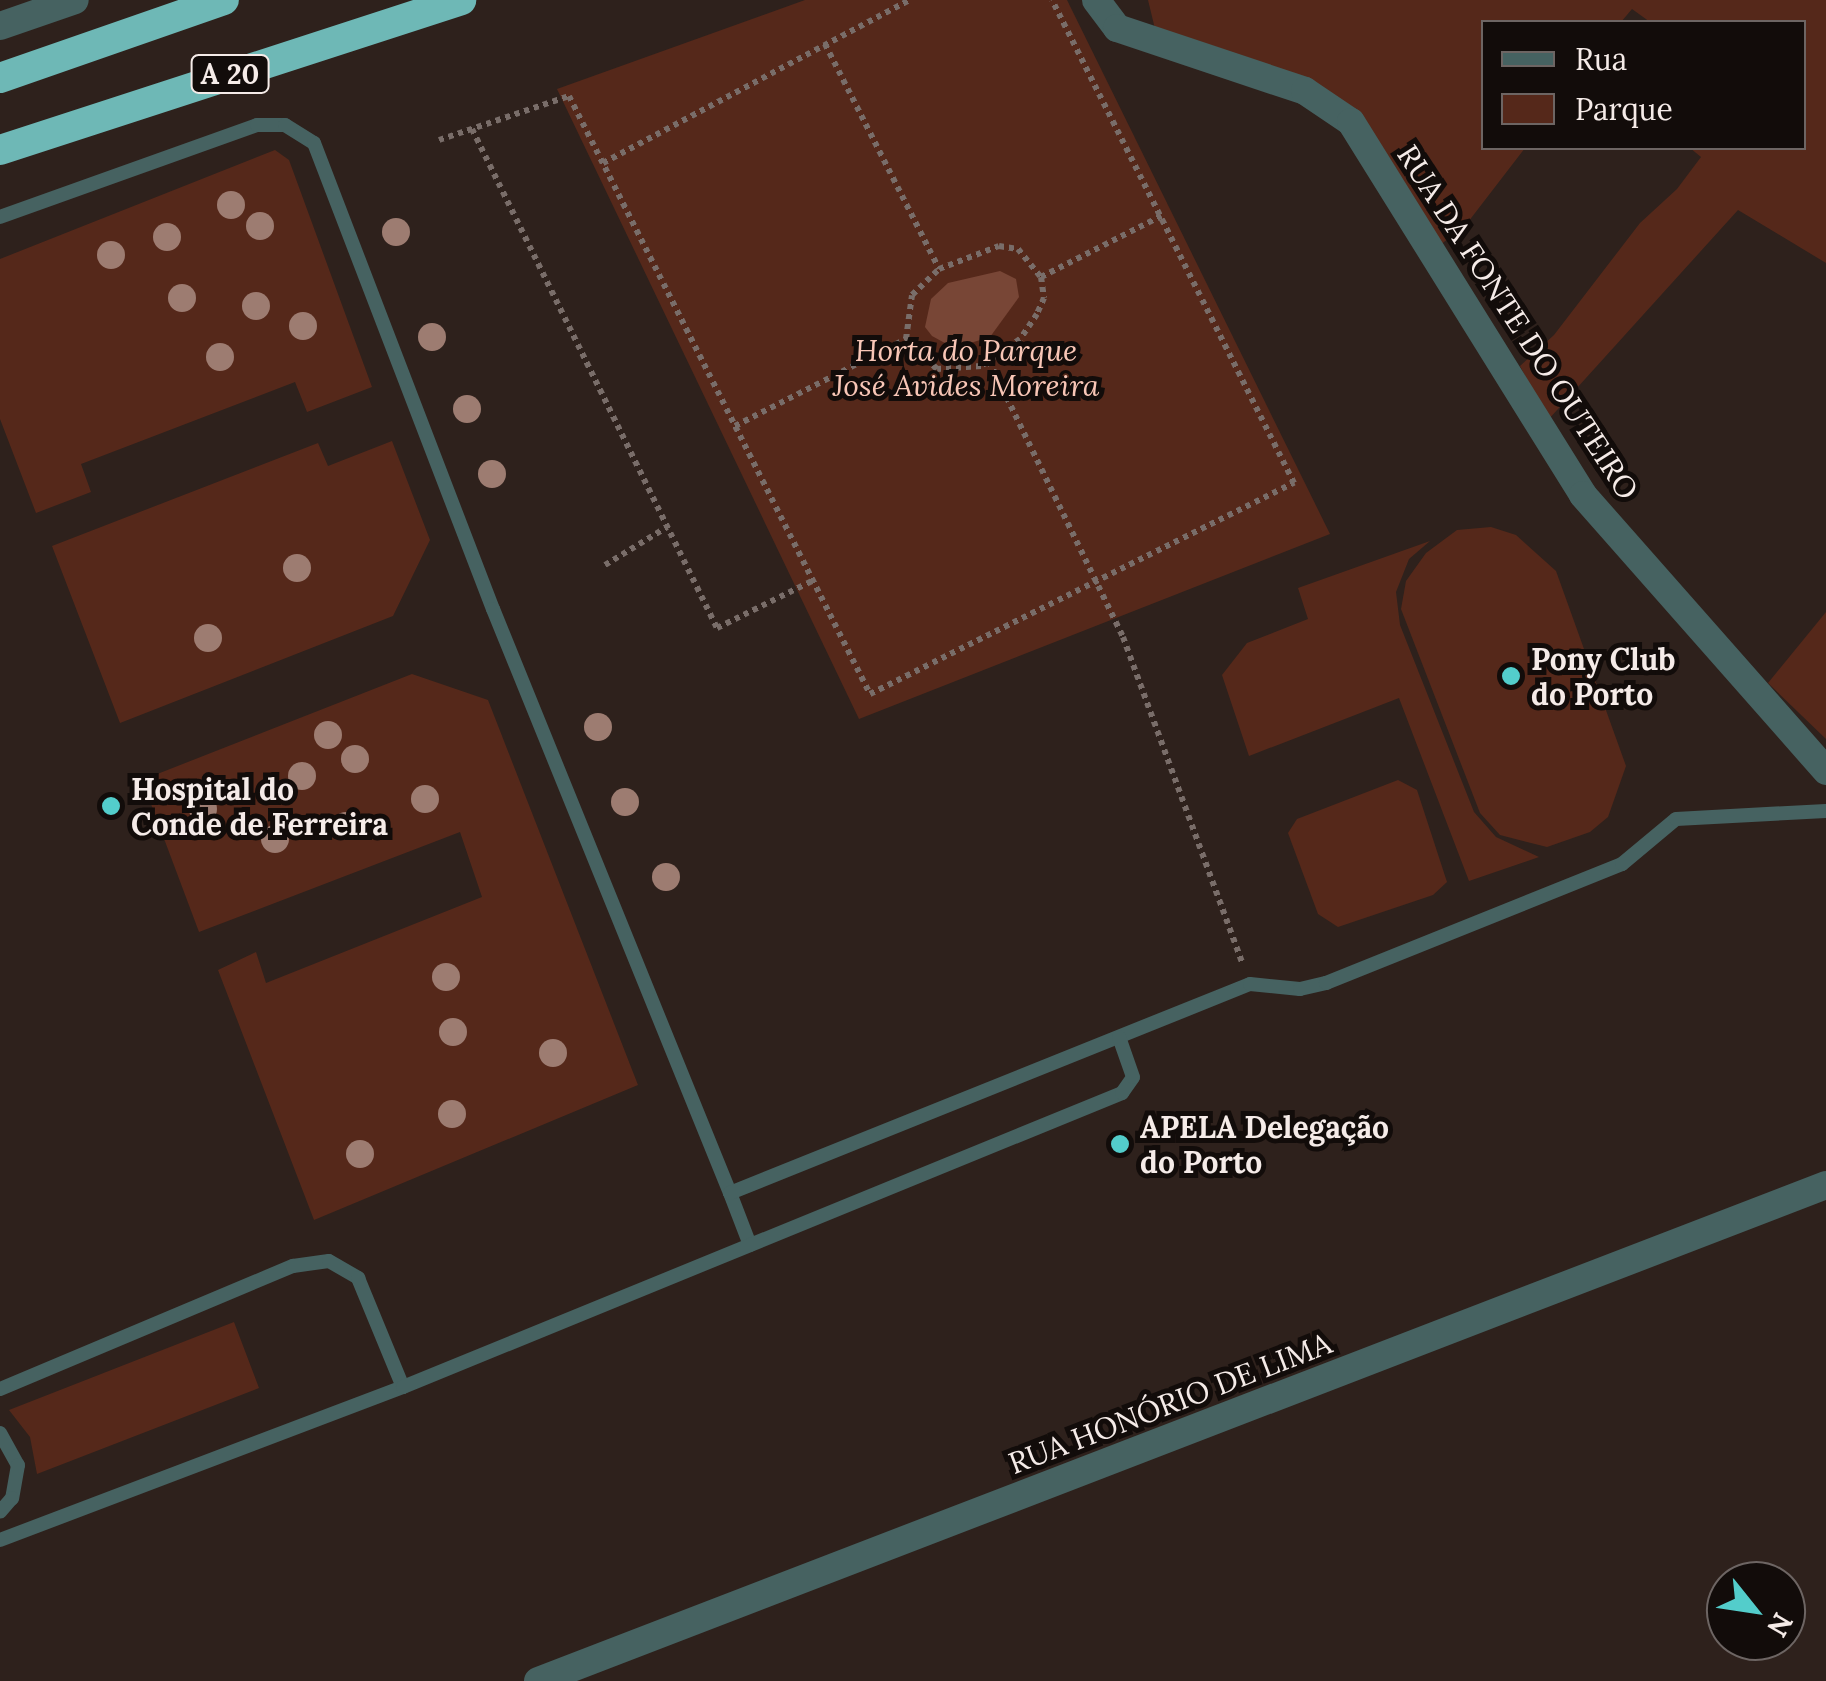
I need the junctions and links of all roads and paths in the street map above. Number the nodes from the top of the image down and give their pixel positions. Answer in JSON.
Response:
{"nodes":[{"id":1,"x":75,"y":0,"type":"edge"},
{"id":2,"x":224,"y":0,"type":"edge"},
{"id":3,"x":461,"y":0,"type":"edge"},
{"id":4,"x":909,"y":0,"type":"edge"},
{"id":5,"x":1052,"y":0,"type":"edge"},
{"id":6,"x":1096,"y":0,"type":"edge"},
{"id":7,"x":0,"y":26,"type":"edge"},
{"id":8,"x":825,"y":44,"type":"junction"},
{"id":9,"x":0,"y":78,"type":"edge"},
{"id":10,"x":472,"y":129,"type":"junction"},
{"id":11,"x":439,"y":140,"type":"dead end"},
{"id":12,"x":0,"y":150,"type":"edge"},
{"id":13,"x":602,"y":164,"type":"junction"},
{"id":14,"x":1160,"y":216,"type":"junction"},
{"id":15,"x":0,"y":217,"type":"edge"},
{"id":16,"x":939,"y":269,"type":"junction"},
{"id":17,"x":1041,"y":277,"type":"junction"},
{"id":18,"x":906,"y":339,"type":"junction"},
{"id":19,"x":989,"y":361,"type":"junction"},
{"id":20,"x":735,"y":426,"type":"junction"},
{"id":21,"x":667,"y":527,"type":"junction"},
{"id":22,"x":605,"y":564,"type":"dead end"},
{"id":23,"x":812,"y":581,"type":"junction"},
{"id":24,"x":1097,"y":581,"type":"junction"},
{"id":25,"x":1826,"y":771,"type":"edge"},
{"id":26,"x":1826,"y":812,"type":"edge"},
{"id":27,"x":1250,"y":984,"type":"junction"},
{"id":28,"x":1119,"y":1037,"type":"junction"},
{"id":29,"x":1826,"y":1185,"type":"edge"},
{"id":30,"x":730,"y":1193,"type":"junction"},
{"id":31,"x":750,"y":1245,"type":"junction"},
{"id":32,"x":403,"y":1386,"type":"junction"},
{"id":33,"x":0,"y":1389,"type":"edge"},
{"id":34,"x":0,"y":1433,"type":"edge"},
{"id":35,"x":0,"y":1512,"type":"edge"},
{"id":36,"x":0,"y":1540,"type":"edge"},
{"id":37,"x":538,"y":1681,"type":"edge"}],
"edges":[{"from":1,"to":7,"type":"street"},
{"from":2,"to":9,"type":"highway","number":"A 20"},
{"from":3,"to":12,"type":"highway","number":"A 20"},
{"from":4,"to":8,"type":"path"},
{"from":5,"to":14,"type":"path"},
{"from":6,"to":25,"type":"street","name":"RUA DA FONTE DO OUTEIRO"},
{"from":8,"to":13,"type":"path"},
{"from":8,"to":16,"type":"path"},
{"from":10,"to":11,"type":"path"},
{"from":10,"to":13,"type":"path"},
{"from":10,"to":21,"type":"path"},
{"from":13,"to":20,"type":"path"},
{"from":14,"to":17,"type":"path"},
{"from":14,"to":24,"type":"path"},
{"from":15,"to":30,"type":"lane"},
{"from":16,"to":17,"type":"path"},
{"from":16,"to":18,"type":"path"},
{"from":17,"to":19,"type":"path"},
{"from":18,"to":19,"type":"path"},
{"from":18,"to":20,"type":"path"},
{"from":19,"to":24,"type":"path"},
{"from":20,"to":23,"type":"path"},
{"from":21,"to":22,"type":"path"},
{"from":21,"to":23,"type":"path"},
{"from":23,"to":24,"type":"path"},
{"from":24,"to":27,"type":"path"},
{"from":26,"to":27,"type":"lane"},
{"from":27,"to":28,"type":"lane"},
{"from":28,"to":30,"type":"lane"},
{"from":28,"to":31,"type":"lane"},
{"from":29,"to":37,"type":"street","name":"RUA HONÓRIO DE LIMA"},
{"from":30,"to":31,"type":"lane"},
{"from":31,"to":32,"type":"lane"},
{"from":32,"to":33,"type":"lane"},
{"from":32,"to":36,"type":"lane"},
{"from":34,"to":35,"type":"lane"}]}
